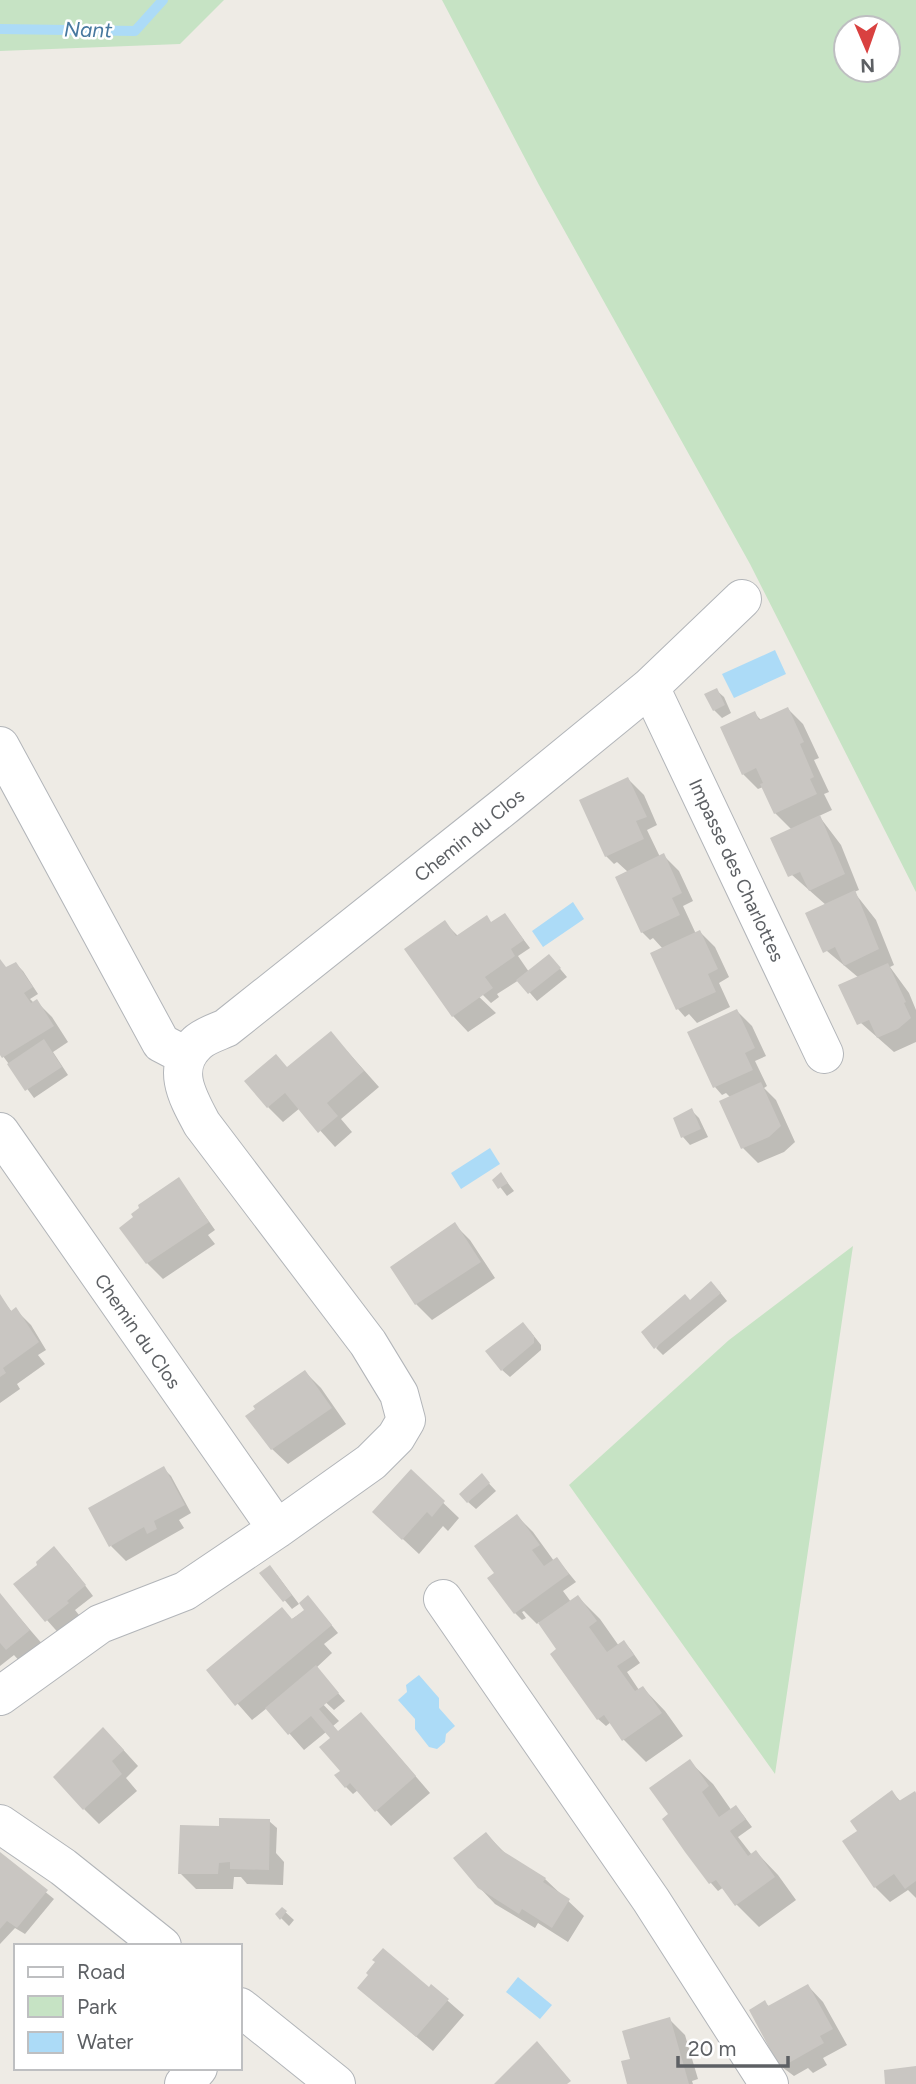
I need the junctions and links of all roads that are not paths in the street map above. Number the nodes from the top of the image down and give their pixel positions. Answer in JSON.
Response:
{"nodes":[{"id":1,"x":742,"y":599,"type":"dead end"},
{"id":2,"x":650,"y":687,"type":"junction"},
{"id":3,"x":0,"y":746,"type":"edge"},
{"id":4,"x":824,"y":1054,"type":"dead end"},
{"id":5,"x":186,"y":1056,"type":"junction"},
{"id":6,"x":0,"y":1132,"type":"edge"},
{"id":7,"x":276,"y":1529,"type":"junction"},
{"id":8,"x":443,"y":1599,"type":"dead end"},
{"id":9,"x":0,"y":1696,"type":"edge"},
{"id":10,"x":0,"y":1824,"type":"edge"},
{"id":11,"x":159,"y":1944,"type":"edge"},
{"id":12,"x":242,"y":2014,"type":"edge"},
{"id":13,"x":196,"y":2070,"type":"edge"},
{"id":14,"x":184,"y":2084,"type":"edge"},
{"id":15,"x":336,"y":2084,"type":"edge"},
{"id":16,"x":769,"y":2084,"type":"edge"}],
"edges":[{"from":1,"to":2,"type":"street","name":"Chemin du Clos"},
{"from":2,"to":4,"type":"street","name":"Impasse des Charlottes"},
{"from":2,"to":5,"type":"street","name":"Chemin du Clos"},
{"from":3,"to":5,"type":"street"},
{"from":5,"to":7,"type":"street"},
{"from":6,"to":7,"type":"street","name":"Chemin du Clos"},
{"from":7,"to":9,"type":"street"},
{"from":8,"to":16,"type":"street"},
{"from":10,"to":11,"type":"street"},
{"from":12,"to":15,"type":"street"},
{"from":13,"to":14,"type":"street"}]}
